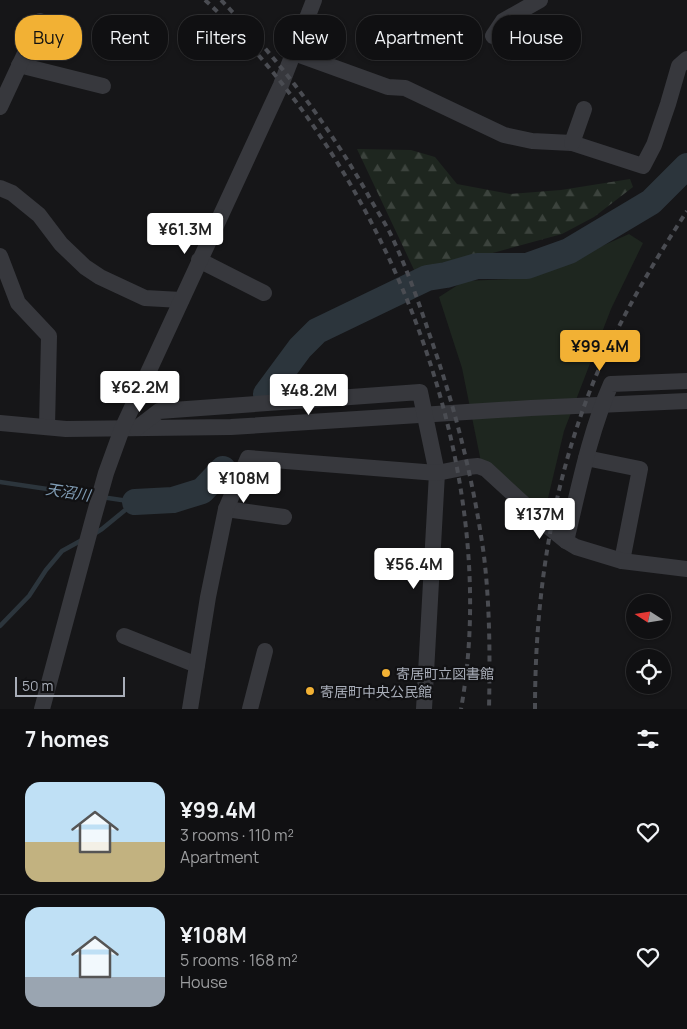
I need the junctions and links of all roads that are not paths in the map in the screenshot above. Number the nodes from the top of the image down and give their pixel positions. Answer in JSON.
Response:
{"nodes":[{"id":1,"x":314,"y":0,"type":"edge"},
{"id":2,"x":540,"y":0,"type":"edge"},
{"id":3,"x":308,"y":15,"type":"edge"},
{"id":4,"x":514,"y":15,"type":"edge"},
{"id":5,"x":687,"y":59,"type":"edge"},
{"id":6,"x":21,"y":60,"type":"edge"},
{"id":7,"x":292,"y":60,"type":"edge"},
{"id":8,"x":311,"y":60,"type":"edge"},
{"id":9,"x":19,"y":64,"type":"junction"},
{"id":10,"x":6,"y":80,"type":"edge"},
{"id":11,"x":103,"y":86,"type":"dead end"},
{"id":12,"x":0,"y":107,"type":"edge"},
{"id":13,"x":584,"y":109,"type":"dead end"},
{"id":14,"x":572,"y":143,"type":"junction"},
{"id":15,"x":0,"y":188,"type":"edge"},
{"id":16,"x":0,"y":256,"type":"edge"},
{"id":17,"x":199,"y":260,"type":"junction"},
{"id":18,"x":264,"y":294,"type":"dead end"},
{"id":19,"x":181,"y":300,"type":"junction"},
{"id":20,"x":687,"y":380,"type":"edge"},
{"id":21,"x":687,"y":401,"type":"edge"},
{"id":22,"x":0,"y":424,"type":"edge"},
{"id":23,"x":47,"y":428,"type":"junction"},
{"id":24,"x":130,"y":429,"type":"junction"},
{"id":25,"x":586,"y":458,"type":"junction"},
{"id":26,"x":437,"y":473,"type":"junction"},
{"id":27,"x":226,"y":509,"type":"junction"},
{"id":28,"x":284,"y":517,"type":"dead end"},
{"id":29,"x":566,"y":541,"type":"junction"},
{"id":30,"x":622,"y":561,"type":"junction"},
{"id":31,"x":687,"y":569,"type":"edge"},
{"id":32,"x":124,"y":636,"type":"dead end"},
{"id":33,"x":265,"y":651,"type":"dead end"},
{"id":34,"x":197,"y":665,"type":"junction"},
{"id":35,"x":42,"y":709,"type":"edge"},
{"id":36,"x":190,"y":709,"type":"edge"},
{"id":37,"x":250,"y":709,"type":"edge"},
{"id":38,"x":424,"y":709,"type":"edge"}],
"edges":[{"from":1,"to":3,"type":"street"},
{"from":2,"to":4,"type":"street"},
{"from":5,"to":14,"type":"street"},
{"from":6,"to":9,"type":"street"},
{"from":7,"to":17,"type":"street"},
{"from":8,"to":14,"type":"street"},
{"from":9,"to":10,"type":"street"},
{"from":9,"to":11,"type":"street"},
{"from":10,"to":12,"type":"street"},
{"from":13,"to":14,"type":"street"},
{"from":15,"to":19,"type":"street"},
{"from":16,"to":23,"type":"street"},
{"from":17,"to":18,"type":"street"},
{"from":17,"to":19,"type":"street"},
{"from":19,"to":24,"type":"street"},
{"from":20,"to":25,"type":"street"},
{"from":21,"to":24,"type":"street"},
{"from":22,"to":23,"type":"street"},
{"from":23,"to":24,"type":"street"},
{"from":24,"to":26,"type":"street"},
{"from":24,"to":35,"type":"street"},
{"from":25,"to":29,"type":"street"},
{"from":25,"to":30,"type":"street"},
{"from":26,"to":27,"type":"street"},
{"from":26,"to":29,"type":"street"},
{"from":26,"to":38,"type":"street"},
{"from":27,"to":28,"type":"street"},
{"from":27,"to":34,"type":"street"},
{"from":29,"to":30,"type":"street"},
{"from":30,"to":31,"type":"street"},
{"from":32,"to":34,"type":"street"},
{"from":33,"to":37,"type":"street"},
{"from":34,"to":36,"type":"street"}]}
